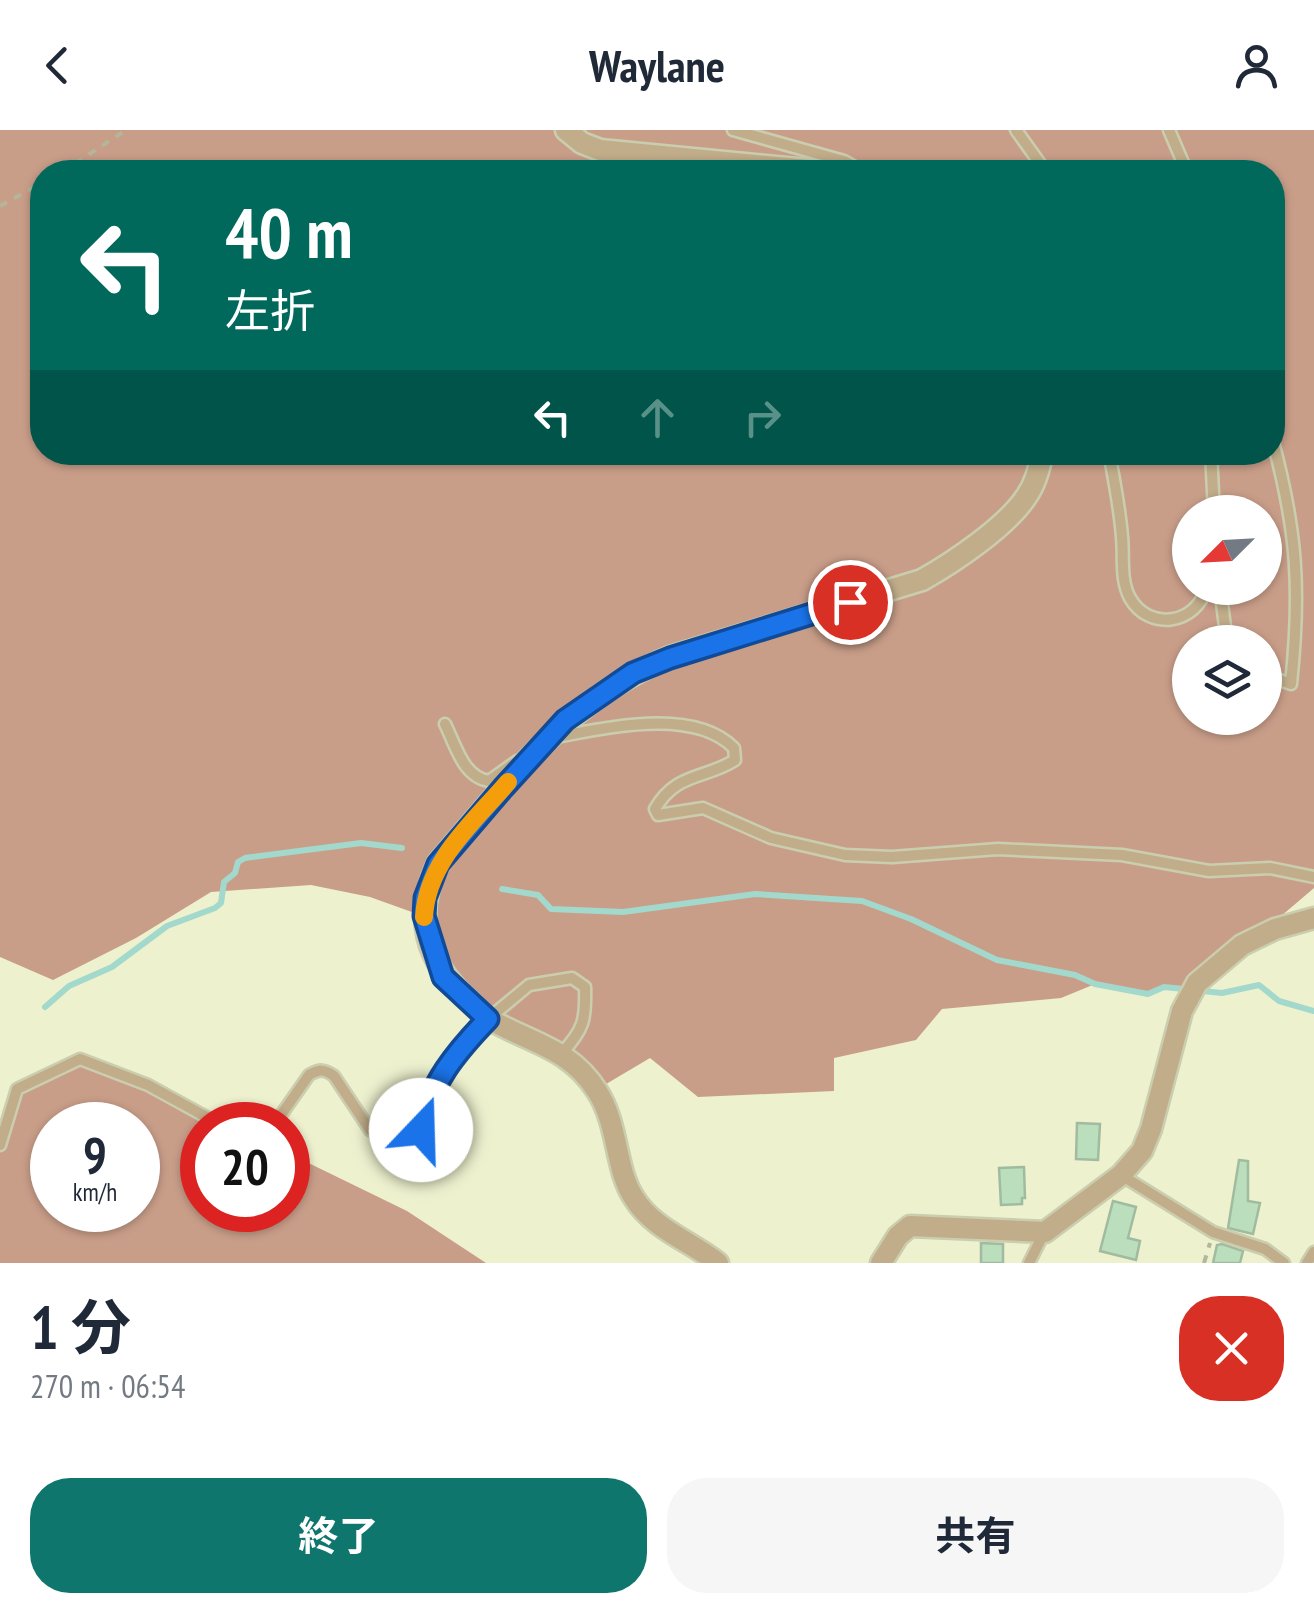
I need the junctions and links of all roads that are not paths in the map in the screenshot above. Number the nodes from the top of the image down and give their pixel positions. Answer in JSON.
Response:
{"nodes":[{"id":1,"x":566,"y":130,"type":"edge"},
{"id":2,"x":733,"y":130,"type":"edge"},
{"id":3,"x":1016,"y":130,"type":"edge"},
{"id":4,"x":1169,"y":130,"type":"edge"},
{"id":5,"x":705,"y":160,"type":"edge"},
{"id":6,"x":844,"y":160,"type":"edge"},
{"id":7,"x":1037,"y":160,"type":"edge"},
{"id":8,"x":1182,"y":160,"type":"edge"},
{"id":9,"x":1039,"y":465,"type":"edge"},
{"id":10,"x":1111,"y":465,"type":"edge"},
{"id":11,"x":1212,"y":465,"type":"edge"},
{"id":12,"x":1278,"y":465,"type":"edge"},
{"id":13,"x":1213,"y":495,"type":"edge"},
{"id":14,"x":1198,"y":605,"type":"edge"},
{"id":15,"x":1282,"y":681,"type":"edge"},
{"id":16,"x":446,"y":724,"type":"dead end"},
{"id":17,"x":547,"y":738,"type":"junction"},
{"id":18,"x":1314,"y":877,"type":"edge"},
{"id":19,"x":1314,"y":918,"type":"edge"},
{"id":20,"x":488,"y":1019,"type":"junction"},
{"id":21,"x":562,"y":1054,"type":"junction"},
{"id":22,"x":291,"y":1102,"type":"edge"},
{"id":23,"x":180,"y":1103,"type":"edge"},
{"id":24,"x":0,"y":1145,"type":"edge"},
{"id":25,"x":1121,"y":1175,"type":"junction"},
{"id":26,"x":1045,"y":1232,"type":"junction"},
{"id":27,"x":1314,"y":1252,"type":"edge"},
{"id":28,"x":718,"y":1263,"type":"edge"},
{"id":29,"x":881,"y":1263,"type":"edge"},
{"id":30,"x":1029,"y":1263,"type":"edge"},
{"id":31,"x":1284,"y":1263,"type":"edge"},
{"id":32,"x":1307,"y":1263,"type":"edge"}],
"edges":[{"from":1,"to":5,"type":"street"},
{"from":2,"to":6,"type":"lane"},
{"from":3,"to":7,"type":"lane"},
{"from":4,"to":8,"type":"lane"},
{"from":9,"to":17,"type":"street"},
{"from":10,"to":14,"type":"lane"},
{"from":11,"to":13,"type":"lane"},
{"from":12,"to":15,"type":"lane"},
{"from":16,"to":17,"type":"lane"},
{"from":17,"to":18,"type":"lane"},
{"from":17,"to":20,"type":"street"},
{"from":19,"to":25,"type":"street"},
{"from":20,"to":21,"type":"street"},
{"from":20,"to":21,"type":"lane"},
{"from":20,"to":22,"type":"lane"},
{"from":21,"to":28,"type":"street"},
{"from":23,"to":24,"type":"lane"},
{"from":25,"to":26,"type":"street"},
{"from":25,"to":31,"type":"lane"},
{"from":26,"to":29,"type":"street"},
{"from":26,"to":30,"type":"lane"},
{"from":27,"to":32,"type":"lane"}]}
